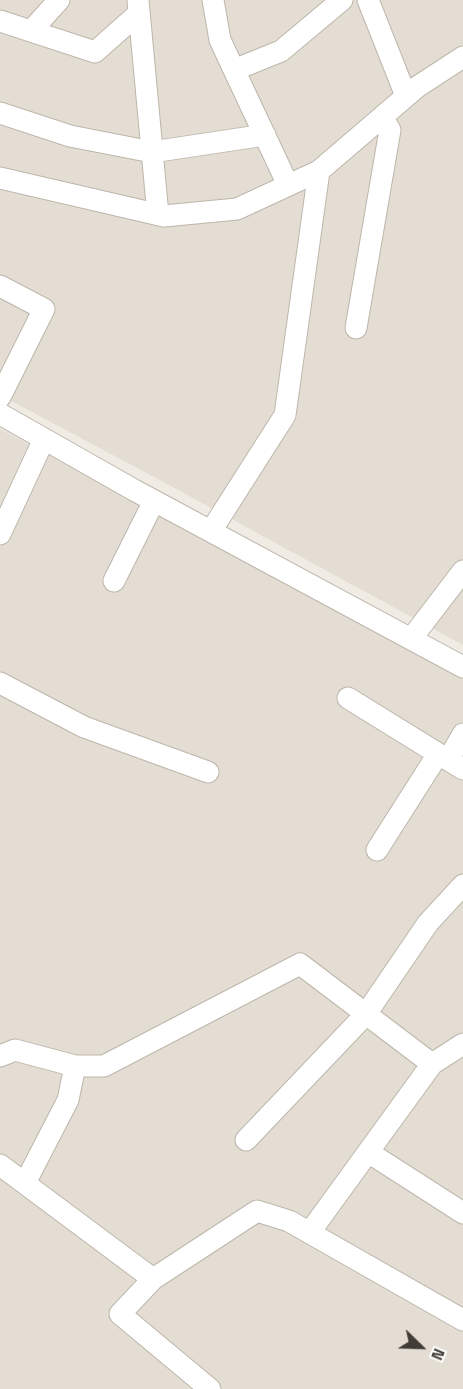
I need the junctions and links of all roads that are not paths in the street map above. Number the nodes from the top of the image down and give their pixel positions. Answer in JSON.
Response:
{"nodes":[{"id":1,"x":59,"y":0,"type":"edge"},
{"id":2,"x":213,"y":0,"type":"edge"},
{"id":3,"x":342,"y":0,"type":"edge"},
{"id":4,"x":369,"y":0,"type":"edge"},
{"id":5,"x":139,"y":6,"type":"edge"},
{"id":6,"x":0,"y":21,"type":"edge"},
{"id":7,"x":31,"y":31,"type":"junction"},
{"id":8,"x":463,"y":57,"type":"edge"},
{"id":9,"x":234,"y":70,"type":"junction"},
{"id":10,"x":406,"y":96,"type":"junction"},
{"id":11,"x":0,"y":113,"type":"edge"},
{"id":12,"x":382,"y":117,"type":"junction"},
{"id":13,"x":265,"y":135,"type":"junction"},
{"id":14,"x":152,"y":152,"type":"junction"},
{"id":15,"x":319,"y":171,"type":"junction"},
{"id":16,"x":0,"y":178,"type":"edge"},
{"id":17,"x":288,"y":185,"type":"junction"},
{"id":18,"x":158,"y":215,"type":"junction"},
{"id":19,"x":0,"y":286,"type":"edge"},
{"id":20,"x":356,"y":328,"type":"dead end"},
{"id":21,"x":0,"y":396,"type":"edge"},
{"id":22,"x":0,"y":414,"type":"edge"},
{"id":23,"x":44,"y":439,"type":"junction"},
{"id":24,"x":154,"y":501,"type":"junction"},
{"id":25,"x":5,"y":508,"type":"edge"},
{"id":26,"x":211,"y":531,"type":"junction"},
{"id":27,"x":0,"y":534,"type":"edge"},
{"id":28,"x":463,"y":571,"type":"edge"},
{"id":29,"x":114,"y":581,"type":"dead end"},
{"id":30,"x":411,"y":639,"type":"junction"},
{"id":31,"x":463,"y":667,"type":"edge"},
{"id":32,"x":0,"y":683,"type":"edge"},
{"id":33,"x":348,"y":698,"type":"dead end"},
{"id":34,"x":463,"y":734,"type":"edge"},
{"id":35,"x":450,"y":761,"type":"edge"},
{"id":36,"x":208,"y":771,"type":"dead end"},
{"id":37,"x":377,"y":850,"type":"dead end"},
{"id":38,"x":463,"y":885,"type":"edge"},
{"id":39,"x":366,"y":1014,"type":"junction"},
{"id":40,"x":463,"y":1044,"type":"edge"},
{"id":41,"x":0,"y":1056,"type":"edge"},
{"id":42,"x":432,"y":1064,"type":"junction"},
{"id":43,"x":75,"y":1065,"type":"junction"},
{"id":44,"x":246,"y":1140,"type":"dead end"},
{"id":45,"x":368,"y":1152,"type":"junction"},
{"id":46,"x":0,"y":1165,"type":"edge"},
{"id":47,"x":26,"y":1183,"type":"junction"},
{"id":48,"x":463,"y":1213,"type":"edge"},
{"id":49,"x":310,"y":1232,"type":"junction"},
{"id":50,"x":153,"y":1279,"type":"junction"},
{"id":51,"x":463,"y":1320,"type":"edge"},
{"id":52,"x":210,"y":1389,"type":"edge"}],
"edges":[{"from":1,"to":7,"type":"street"},
{"from":2,"to":9,"type":"street"},
{"from":3,"to":9,"type":"street"},
{"from":4,"to":10,"type":"street"},
{"from":5,"to":7,"type":"street"},
{"from":5,"to":14,"type":"street"},
{"from":6,"to":7,"type":"street"},
{"from":8,"to":10,"type":"street"},
{"from":9,"to":13,"type":"street"},
{"from":10,"to":12,"type":"street"},
{"from":11,"to":14,"type":"street"},
{"from":12,"to":15,"type":"street"},
{"from":12,"to":20,"type":"street"},
{"from":13,"to":14,"type":"street"},
{"from":13,"to":17,"type":"street"},
{"from":14,"to":18,"type":"street"},
{"from":15,"to":17,"type":"street"},
{"from":15,"to":26,"type":"street"},
{"from":16,"to":18,"type":"street"},
{"from":17,"to":18,"type":"street"},
{"from":19,"to":21,"type":"street"},
{"from":22,"to":23,"type":"street"},
{"from":23,"to":24,"type":"street"},
{"from":23,"to":25,"type":"street"},
{"from":24,"to":26,"type":"street"},
{"from":24,"to":29,"type":"street"},
{"from":25,"to":27,"type":"street"},
{"from":26,"to":30,"type":"street"},
{"from":28,"to":30,"type":"street"},
{"from":30,"to":31,"type":"street"},
{"from":32,"to":36,"type":"street"},
{"from":33,"to":35,"type":"street"},
{"from":34,"to":35,"type":"street"},
{"from":35,"to":37,"type":"street"},
{"from":38,"to":39,"type":"street"},
{"from":39,"to":42,"type":"street"},
{"from":39,"to":43,"type":"street"},
{"from":39,"to":44,"type":"street"},
{"from":40,"to":42,"type":"street"},
{"from":41,"to":43,"type":"street"},
{"from":42,"to":45,"type":"street"},
{"from":43,"to":47,"type":"street"},
{"from":45,"to":48,"type":"street"},
{"from":45,"to":49,"type":"street"},
{"from":46,"to":47,"type":"street"},
{"from":47,"to":50,"type":"street"},
{"from":49,"to":50,"type":"street"},
{"from":49,"to":51,"type":"street"},
{"from":50,"to":52,"type":"street"}]}
